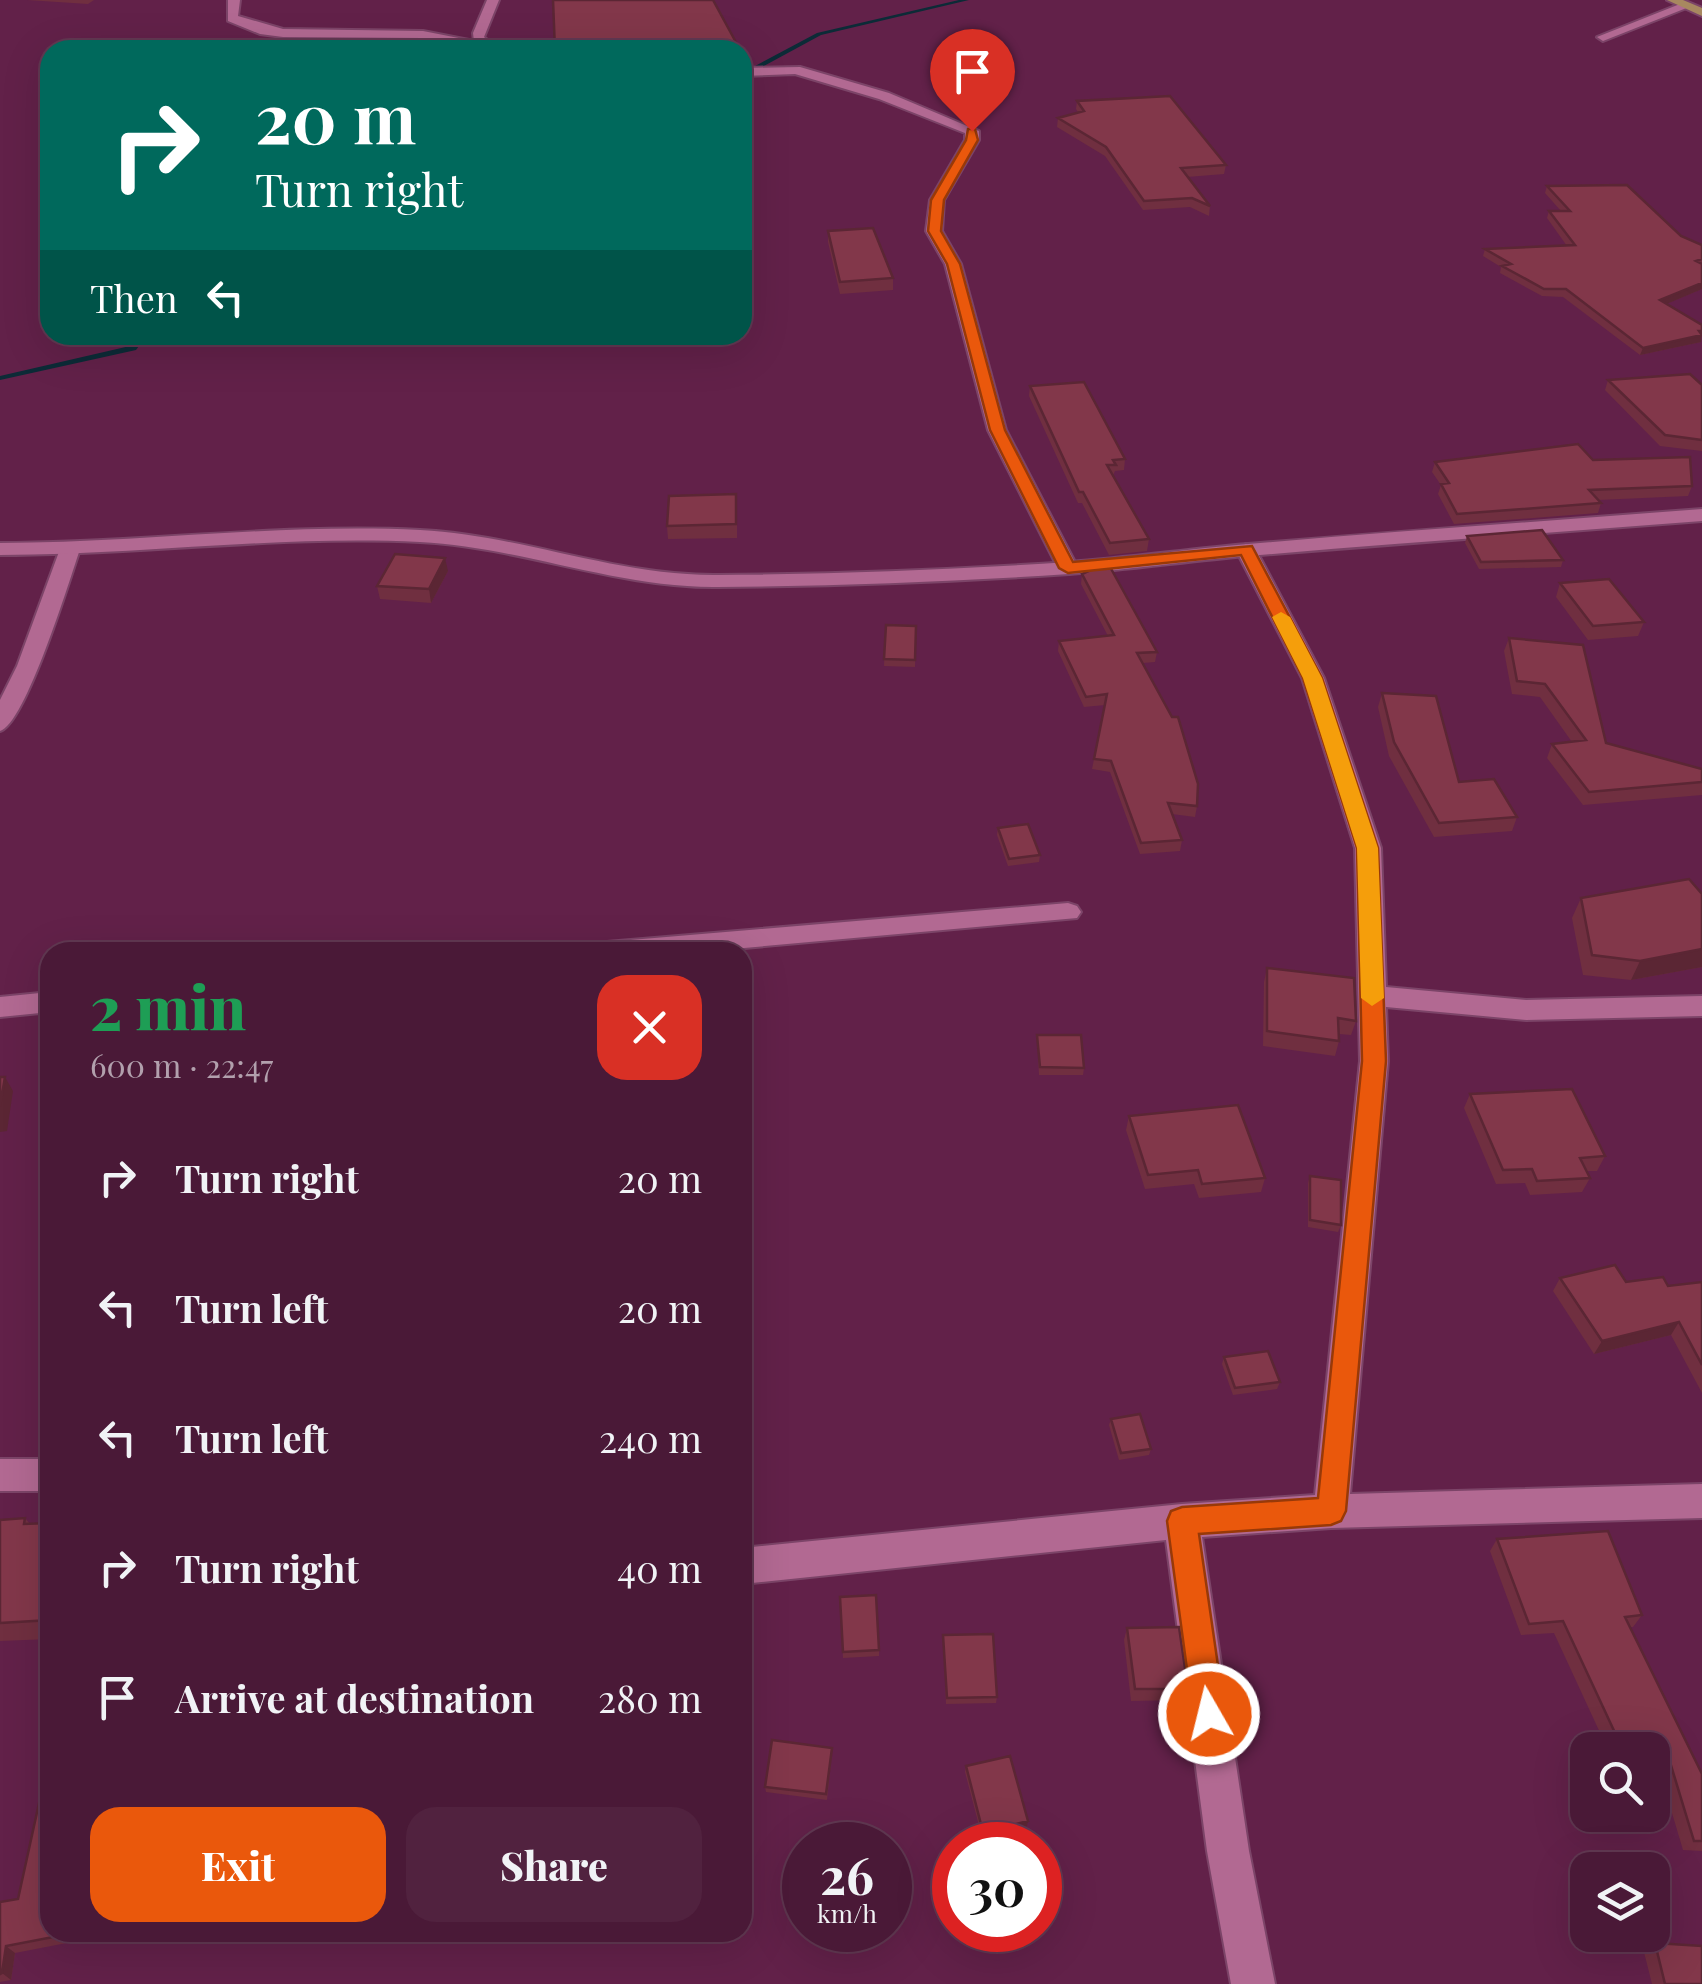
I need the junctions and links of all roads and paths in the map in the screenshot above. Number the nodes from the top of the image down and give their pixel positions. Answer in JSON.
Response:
{"nodes":[{"id":1,"x":12,"y":0,"type":"edge"},
{"id":2,"x":32,"y":0,"type":"edge"},
{"id":3,"x":234,"y":0,"type":"edge"},
{"id":4,"x":493,"y":0,"type":"edge"},
{"id":5,"x":1679,"y":2,"type":"edge"},
{"id":6,"x":1702,"y":12,"type":"edge"},
{"id":7,"x":1603,"y":36,"type":"dead end"},
{"id":8,"x":455,"y":40,"type":"edge"},
{"id":9,"x":480,"y":40,"type":"edge"},
{"id":10,"x":752,"y":72,"type":"edge"},
{"id":11,"x":1702,"y":516,"type":"edge"},
{"id":12,"x":0,"y":549,"type":"edge"},
{"id":13,"x":70,"y":550,"type":"junction"},
{"id":14,"x":1246,"y":550,"type":"junction"},
{"id":15,"x":1068,"y":568,"type":"junction"},
{"id":16,"x":0,"y":724,"type":"edge"},
{"id":17,"x":1068,"y":912,"type":"dead end"},
{"id":18,"x":713,"y":942,"type":"edge"},
{"id":19,"x":1372,"y":996,"type":"junction"},
{"id":20,"x":40,"y":1003,"type":"edge"},
{"id":21,"x":0,"y":1006,"type":"edge"},
{"id":22,"x":1702,"y":1006,"type":"edge"},
{"id":23,"x":0,"y":1474,"type":"edge"},
{"id":24,"x":40,"y":1475,"type":"edge"},
{"id":25,"x":1702,"y":1501,"type":"edge"},
{"id":26,"x":1331,"y":1511,"type":"junction"},
{"id":27,"x":1182,"y":1521,"type":"junction"},
{"id":28,"x":752,"y":1565,"type":"edge"},
{"id":29,"x":1253,"y":1984,"type":"edge"}],
"edges":[{"from":1,"to":2,"type":"street"},
{"from":3,"to":8,"type":"street"},
{"from":4,"to":9,"type":"street"},
{"from":5,"to":6,"type":"main road"},
{"from":5,"to":7,"type":"street"},
{"from":10,"to":15,"type":"street"},
{"from":11,"to":14,"type":"street"},
{"from":12,"to":13,"type":"street"},
{"from":13,"to":15,"type":"street"},
{"from":13,"to":16,"type":"street"},
{"from":14,"to":15,"type":"street"},
{"from":14,"to":19,"type":"street"},
{"from":17,"to":18,"type":"street"},
{"from":19,"to":22,"type":"street"},
{"from":19,"to":26,"type":"street"},
{"from":20,"to":21,"type":"street"},
{"from":23,"to":24,"type":"street"},
{"from":25,"to":26,"type":"street"},
{"from":26,"to":27,"type":"street"},
{"from":27,"to":28,"type":"street"},
{"from":27,"to":29,"type":"street"}]}
